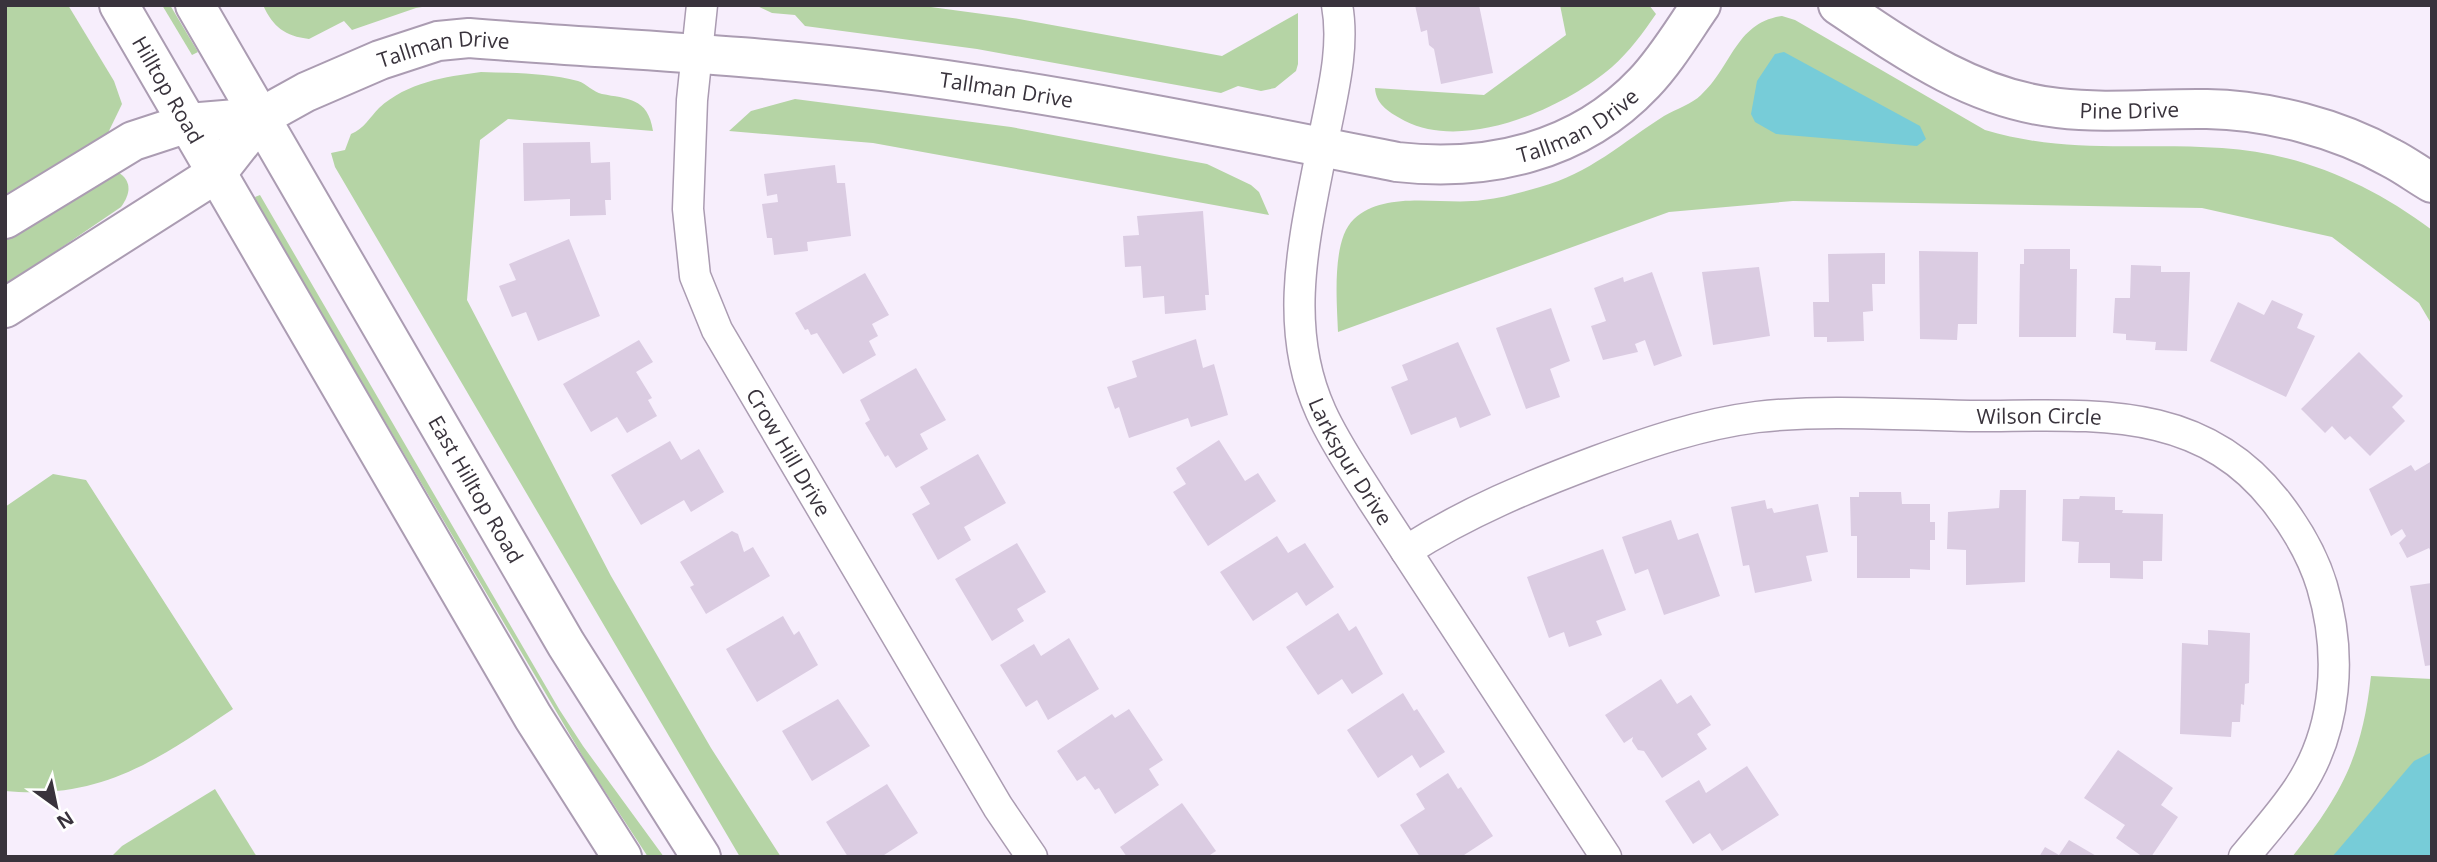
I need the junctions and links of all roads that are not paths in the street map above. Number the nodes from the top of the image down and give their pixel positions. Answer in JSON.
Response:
{"nodes":[{"id":1,"x":119,"y":5,"type":"edge"},
{"id":2,"x":195,"y":5,"type":"edge"},
{"id":3,"x":702,"y":5,"type":"edge"},
{"id":4,"x":1337,"y":5,"type":"edge"},
{"id":5,"x":1701,"y":5,"type":"edge"},
{"id":6,"x":1838,"y":5,"type":"edge"},
{"id":7,"x":697,"y":52,"type":"junction"},
{"id":8,"x":261,"y":117,"type":"junction"},
{"id":9,"x":188,"y":123,"type":"junction"},
{"id":10,"x":1322,"y":148,"type":"junction"},
{"id":11,"x":217,"y":173,"type":"junction"},
{"id":12,"x":2432,"y":183,"type":"edge"},
{"id":13,"x":5,"y":219,"type":"edge"},
{"id":14,"x":5,"y":308,"type":"edge"},
{"id":15,"x":1406,"y":551,"type":"junction"},
{"id":16,"x":622,"y":857,"type":"edge"},
{"id":17,"x":701,"y":857,"type":"edge"},
{"id":18,"x":1032,"y":857,"type":"edge"},
{"id":19,"x":1606,"y":857,"type":"edge"},
{"id":20,"x":2244,"y":857,"type":"edge"}],
"edges":[{"from":1,"to":9,"type":"street","name":"Hilltop Road"},
{"from":2,"to":8,"type":"street"},
{"from":3,"to":7,"type":"street","name":"Crow Hill Drive"},
{"from":4,"to":10,"type":"street","name":"Larkspur Drive"},
{"from":5,"to":10,"type":"street","name":"Tallman Drive"},
{"from":6,"to":12,"type":"street","name":"Pine Drive"},
{"from":7,"to":8,"type":"street","name":"Tallman Drive"},
{"from":7,"to":10,"type":"street","name":"Tallman Drive"},
{"from":7,"to":18,"type":"street","name":"Crow Hill Drive"},
{"from":8,"to":9,"type":"street","name":"Tallman Drive"},
{"from":8,"to":11,"type":"street","name":"Tallman Drive"},
{"from":8,"to":17,"type":"street","name":"East Hilltop Road"},
{"from":9,"to":11,"type":"street","name":"Hilltop Road"},
{"from":9,"to":13,"type":"street","name":"Tallman Drive"},
{"from":10,"to":15,"type":"street","name":"Larkspur Drive"},
{"from":11,"to":14,"type":"street","name":"Tallman Drive"},
{"from":11,"to":16,"type":"street"},
{"from":15,"to":19,"type":"street","name":"Larkspur Drive"},
{"from":15,"to":20,"type":"street","name":"Wilson Circle"}]}
